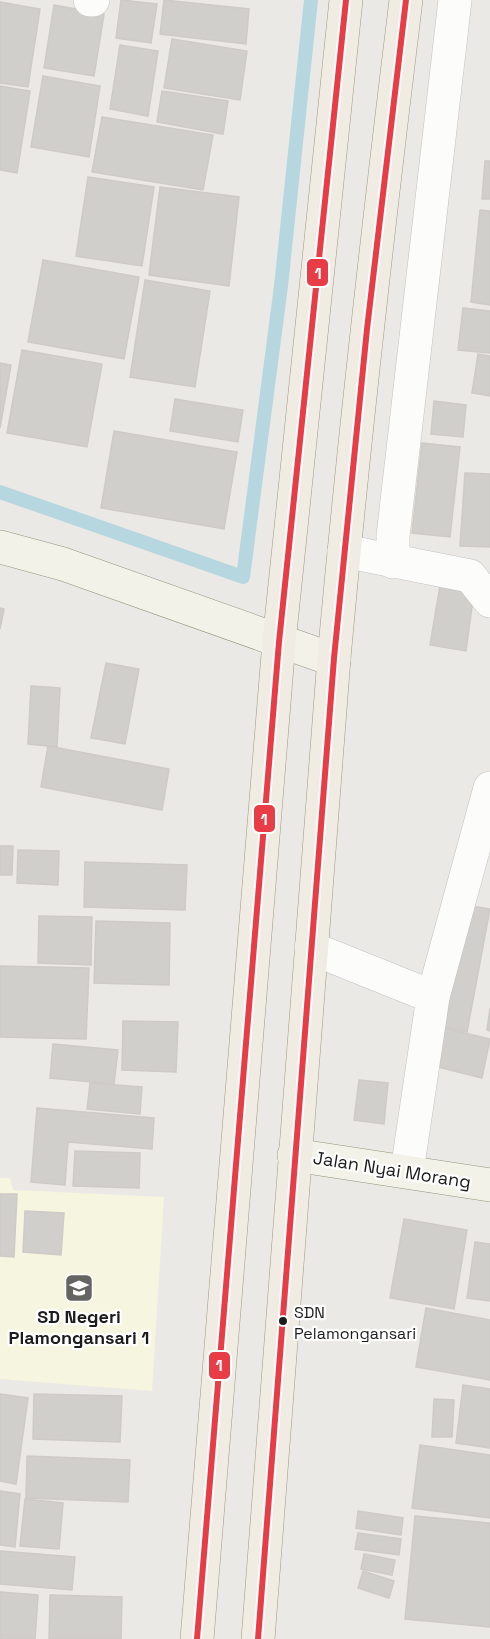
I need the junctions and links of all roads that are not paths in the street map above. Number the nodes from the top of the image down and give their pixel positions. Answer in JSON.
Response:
{"nodes":[{"id":1,"x":455,"y":0,"type":"edge"},
{"id":2,"x":406,"y":3,"type":"edge"},
{"id":3,"x":346,"y":5,"type":"edge"},
{"id":4,"x":0,"y":547,"type":"edge"},
{"id":5,"x":344,"y":551,"type":"junction"},
{"id":6,"x":393,"y":562,"type":"junction"},
{"id":7,"x":490,"y":601,"type":"edge"},
{"id":8,"x":279,"y":642,"type":"junction"},
{"id":9,"x":334,"y":660,"type":"junction"},
{"id":10,"x":490,"y":788,"type":"edge"},
{"id":11,"x":311,"y":948,"type":"junction"},
{"id":12,"x":433,"y":996,"type":"junction"},
{"id":13,"x":294,"y":1155,"type":"junction"},
{"id":14,"x":407,"y":1171,"type":"junction"},
{"id":15,"x":490,"y":1185,"type":"edge"},
{"id":16,"x":197,"y":1639,"type":"edge"},
{"id":17,"x":258,"y":1639,"type":"edge"}],
"edges":[{"from":1,"to":6,"type":"street"},
{"from":2,"to":5,"type":"main road"},
{"from":3,"to":8,"type":"main road"},
{"from":4,"to":8,"type":"main road"},
{"from":5,"to":6,"type":"street"},
{"from":5,"to":9,"type":"main road"},
{"from":6,"to":7,"type":"street"},
{"from":8,"to":9,"type":"main road"},
{"from":8,"to":16,"type":"main road"},
{"from":9,"to":11,"type":"main road"},
{"from":10,"to":12,"type":"street"},
{"from":11,"to":12,"type":"street"},
{"from":11,"to":13,"type":"main road"},
{"from":12,"to":14,"type":"street"},
{"from":13,"to":14,"type":"main road","name":"Jalan Nyai Morang"},
{"from":13,"to":17,"type":"main road"},
{"from":14,"to":15,"type":"main road","name":"Jalan Nyai Morang"}]}
